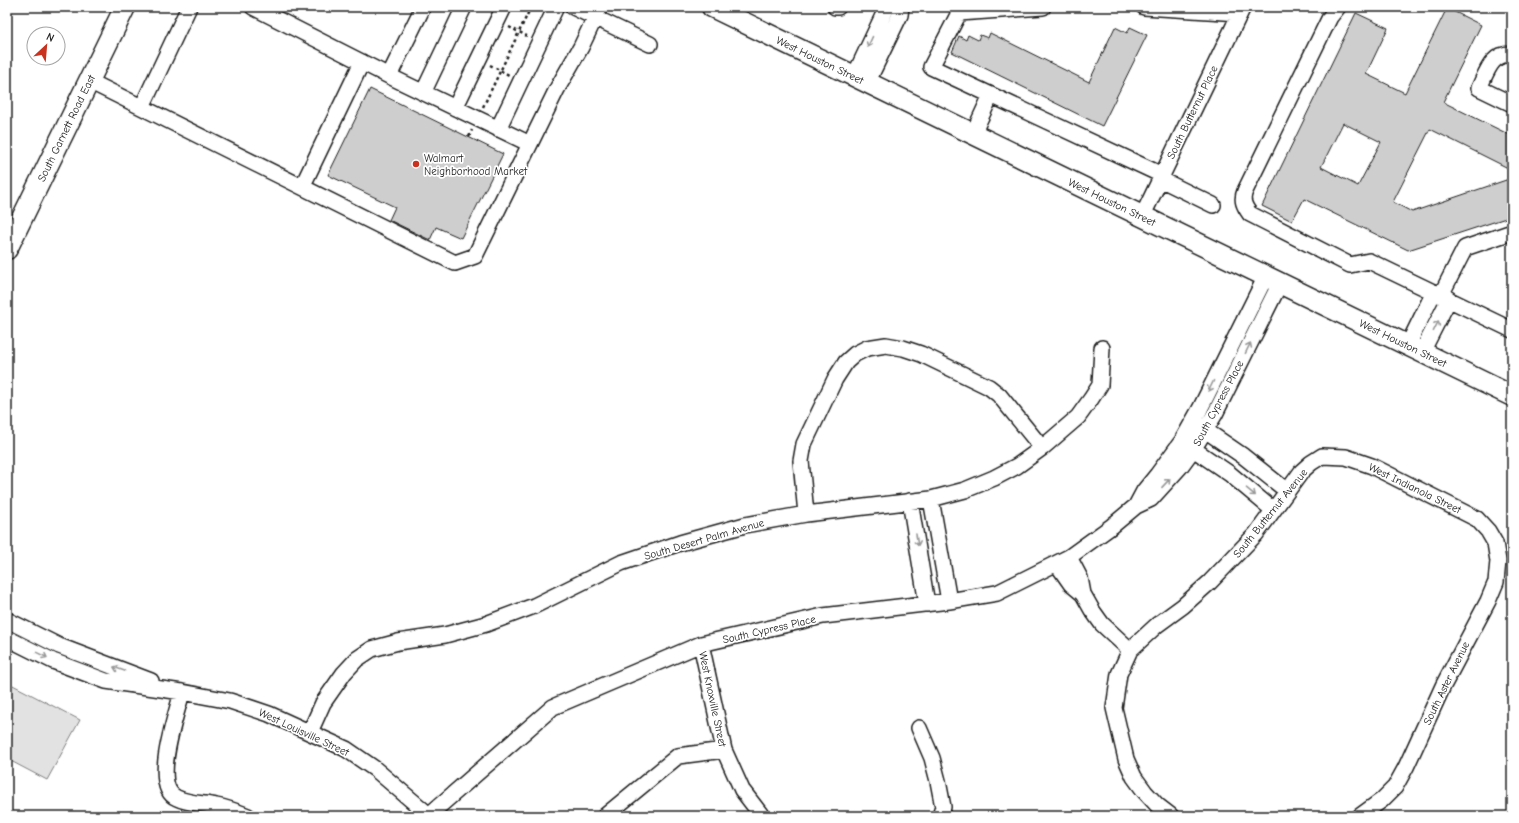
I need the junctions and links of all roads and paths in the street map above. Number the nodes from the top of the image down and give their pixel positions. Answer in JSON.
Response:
{"nodes":[{"id":1,"x":125,"y":7,"type":"edge"},
{"id":2,"x":189,"y":7,"type":"edge"},
{"id":3,"x":253,"y":7,"type":"edge"},
{"id":4,"x":423,"y":7,"type":"edge"},
{"id":5,"x":464,"y":7,"type":"edge"},
{"id":6,"x":504,"y":7,"type":"edge"},
{"id":7,"x":531,"y":7,"type":"edge"},
{"id":8,"x":556,"y":7,"type":"edge"},
{"id":9,"x":573,"y":7,"type":"edge"},
{"id":10,"x":901,"y":7,"type":"edge"},
{"id":11,"x":1043,"y":7,"type":"edge"},
{"id":12,"x":1144,"y":7,"type":"edge"},
{"id":13,"x":1338,"y":7,"type":"edge"},
{"id":14,"x":717,"y":8,"type":"edge"},
{"id":15,"x":1241,"y":10,"type":"edge"},
{"id":16,"x":598,"y":12,"type":"edge"},
{"id":17,"x":884,"y":12,"type":"edge"},
{"id":18,"x":497,"y":21,"type":"junction"},
{"id":19,"x":896,"y":24,"type":"junction"},
{"id":20,"x":519,"y":32,"type":"junction"},
{"id":21,"x":539,"y":42,"type":"junction"},
{"id":22,"x":650,"y":44,"type":"dead end"},
{"id":23,"x":1512,"y":54,"type":"edge"},
{"id":24,"x":479,"y":60,"type":"junction"},
{"id":25,"x":362,"y":62,"type":"junction"},
{"id":26,"x":501,"y":71,"type":"junction"},
{"id":27,"x":389,"y":76,"type":"junction"},
{"id":28,"x":521,"y":80,"type":"junction"},
{"id":29,"x":860,"y":80,"type":"junction"},
{"id":30,"x":89,"y":81,"type":"junction"},
{"id":31,"x":424,"y":93,"type":"junction"},
{"id":32,"x":991,"y":95,"type":"junction"},
{"id":33,"x":1512,"y":104,"type":"edge"},
{"id":34,"x":142,"y":107,"type":"junction"},
{"id":35,"x":455,"y":108,"type":"junction"},
{"id":36,"x":477,"y":119,"type":"junction"},
{"id":37,"x":498,"y":129,"type":"junction"},
{"id":38,"x":973,"y":134,"type":"junction"},
{"id":39,"x":469,"y":137,"type":"dead end"},
{"id":40,"x":530,"y":144,"type":"junction"},
{"id":41,"x":1161,"y":177,"type":"junction"},
{"id":42,"x":302,"y":187,"type":"junction"},
{"id":43,"x":1213,"y":205,"type":"dead end"},
{"id":44,"x":1142,"y":216,"type":"junction"},
{"id":45,"x":1512,"y":232,"type":"edge"},
{"id":46,"x":7,"y":249,"type":"edge"},
{"id":47,"x":1273,"y":280,"type":"junction"},
{"id":48,"x":1441,"y":295,"type":"junction"},
{"id":49,"x":1512,"y":330,"type":"edge"},
{"id":50,"x":1102,"y":348,"type":"dead end"},
{"id":51,"x":1415,"y":349,"type":"junction"},
{"id":52,"x":1512,"y":396,"type":"edge"},
{"id":53,"x":1205,"y":430,"type":"junction"},
{"id":54,"x":1188,"y":445,"type":"junction"},
{"id":55,"x":1042,"y":448,"type":"junction"},
{"id":56,"x":1232,"y":449,"type":"junction"},
{"id":57,"x":1322,"y":456,"type":"joint"},
{"id":58,"x":1219,"y":466,"type":"junction"},
{"id":59,"x":1287,"y":491,"type":"junction"},
{"id":60,"x":931,"y":499,"type":"junction"},
{"id":61,"x":910,"y":501,"type":"junction"},
{"id":62,"x":1273,"y":510,"type":"junction"},
{"id":63,"x":806,"y":514,"type":"junction"},
{"id":64,"x":1494,"y":543,"type":"joint"},
{"id":65,"x":1063,"y":561,"type":"junction"},
{"id":66,"x":949,"y":602,"type":"junction"},
{"id":67,"x":928,"y":604,"type":"junction"},
{"id":68,"x":7,"y":620,"type":"edge"},
{"id":69,"x":7,"y":638,"type":"edge"},
{"id":70,"x":701,"y":644,"type":"junction"},
{"id":71,"x":1130,"y":650,"type":"junction"},
{"id":72,"x":182,"y":692,"type":"junction"},
{"id":73,"x":919,"y":728,"type":"dead end"},
{"id":74,"x":313,"y":734,"type":"junction"},
{"id":75,"x":724,"y":750,"type":"junction"},
{"id":76,"x":1364,"y":813,"type":"edge"},
{"id":77,"x":248,"y":816,"type":"edge"},
{"id":78,"x":430,"y":816,"type":"edge"},
{"id":79,"x":605,"y":816,"type":"edge"},
{"id":80,"x":762,"y":816,"type":"edge"},
{"id":81,"x":940,"y":816,"type":"edge"},
{"id":82,"x":1170,"y":816,"type":"edge"}],
"edges":[{"from":1,"to":30,"type":"main road","name":"South Garnett Road East"},
{"from":2,"to":34,"type":"street"},
{"from":3,"to":25,"type":"street"},
{"from":4,"to":27,"type":"street"},
{"from":5,"to":31,"type":"street"},
{"from":6,"to":18,"type":"street"},
{"from":7,"to":20,"type":"path"},
{"from":8,"to":21,"type":"street"},
{"from":9,"to":16,"type":"street"},
{"from":10,"to":19,"type":"street"},
{"from":11,"to":32,"type":"street"},
{"from":12,"to":15,"type":"street"},
{"from":13,"to":48,"type":"street"},
{"from":14,"to":29,"type":"main road","name":"West Houston Street"},
{"from":15,"to":41,"type":"street","name":"South Butternut Place"},
{"from":16,"to":22,"type":"street"},
{"from":16,"to":40,"type":"street"},
{"from":17,"to":19,"type":"street"},
{"from":17,"to":29,"type":"street","one_way":true},
{"from":18,"to":20,"type":"path"},
{"from":18,"to":24,"type":"street"},
{"from":19,"to":29,"type":"street"},
{"from":20,"to":21,"type":"path"},
{"from":20,"to":26,"type":"path"},
{"from":21,"to":28,"type":"street"},
{"from":23,"to":33,"type":"street"},
{"from":24,"to":26,"type":"path"},
{"from":24,"to":35,"type":"street"},
{"from":25,"to":27,"type":"street"},
{"from":25,"to":42,"type":"street"},
{"from":26,"to":28,"type":"path"},
{"from":26,"to":36,"type":"path"},
{"from":27,"to":31,"type":"street"},
{"from":28,"to":37,"type":"street"},
{"from":29,"to":38,"type":"main road","name":"West Houston Street"},
{"from":30,"to":34,"type":"street"},
{"from":30,"to":46,"type":"main road","name":"South Garnett Road East"},
{"from":31,"to":35,"type":"street"},
{"from":32,"to":38,"type":"street"},
{"from":32,"to":41,"type":"street"},
{"from":34,"to":42,"type":"street"},
{"from":35,"to":36,"type":"street"},
{"from":36,"to":37,"type":"street"},
{"from":36,"to":39,"type":"path"},
{"from":37,"to":40,"type":"street"},
{"from":38,"to":44,"type":"main road","name":"West Houston Street"},
{"from":40,"to":42,"type":"street"},
{"from":41,"to":43,"type":"street"},
{"from":41,"to":44,"type":"street","name":"South Butternut Place"},
{"from":44,"to":47,"type":"main road","name":"West Houston Street"},
{"from":45,"to":48,"type":"street"},
{"from":47,"to":51,"type":"main road","name":"West Houston Street"},
{"from":53,"to":47,"type":"street","name":"South Cypress Place","one_way":true},
{"from":47,"to":54,"type":"street","name":"South Cypress Place","one_way":true},
{"from":48,"to":49,"type":"street"},
{"from":48,"to":51,"type":"street"},
{"from":50,"to":55,"type":"street","name":"South Desert Palm Avenue"},
{"from":51,"to":52,"type":"main road","name":"West Houston Street"},
{"from":53,"to":54,"type":"street","name":"South Cypress Place"},
{"from":53,"to":56,"type":"street"},
{"from":54,"to":58,"type":"street"},
{"from":54,"to":65,"type":"street","name":"South Cypress Place"},
{"from":55,"to":60,"type":"street","name":"South Desert Palm Avenue"},
{"from":55,"to":63,"type":"street"},
{"from":56,"to":58,"type":"street"},
{"from":56,"to":59,"type":"street"},
{"from":57,"to":59,"type":"street","name":"South Butternut Avenue"},
{"from":57,"to":64,"type":"street","name":"West Indianola Street"},
{"from":58,"to":62,"type":"street","one_way":true},
{"from":59,"to":62,"type":"street","name":"South Butternut Avenue"},
{"from":60,"to":61,"type":"street","name":"South Desert Palm Avenue"},
{"from":60,"to":66,"type":"street"},
{"from":61,"to":63,"type":"street","name":"South Desert Palm Avenue"},
{"from":61,"to":67,"type":"street","one_way":true},
{"from":62,"to":71,"type":"street","name":"South Butternut Avenue"},
{"from":63,"to":74,"type":"street","name":"South Desert Palm Avenue"},
{"from":64,"to":76,"type":"street","name":"South Aster Avenue"},
{"from":65,"to":66,"type":"street","name":"South Cypress Place"},
{"from":65,"to":71,"type":"street"},
{"from":66,"to":67,"type":"street","name":"South Cypress Place"},
{"from":67,"to":70,"type":"street","name":"South Cypress Place"},
{"from":72,"to":68,"type":"street","name":"West Louisville Street","one_way":true},
{"from":69,"to":72,"type":"street","name":"West Louisville Street","one_way":true},
{"from":70,"to":75,"type":"street","name":"West Knoxville Street"},
{"from":70,"to":78,"type":"street","name":"South Cypress Place"},
{"from":71,"to":82,"type":"street"},
{"from":72,"to":74,"type":"street","name":"West Louisville Street"},
{"from":72,"to":77,"type":"street"},
{"from":73,"to":81,"type":"street"},
{"from":74,"to":78,"type":"street","name":"West Louisville Street"},
{"from":75,"to":79,"type":"street"},
{"from":75,"to":80,"type":"street","name":"West Knoxville Street"}]}
